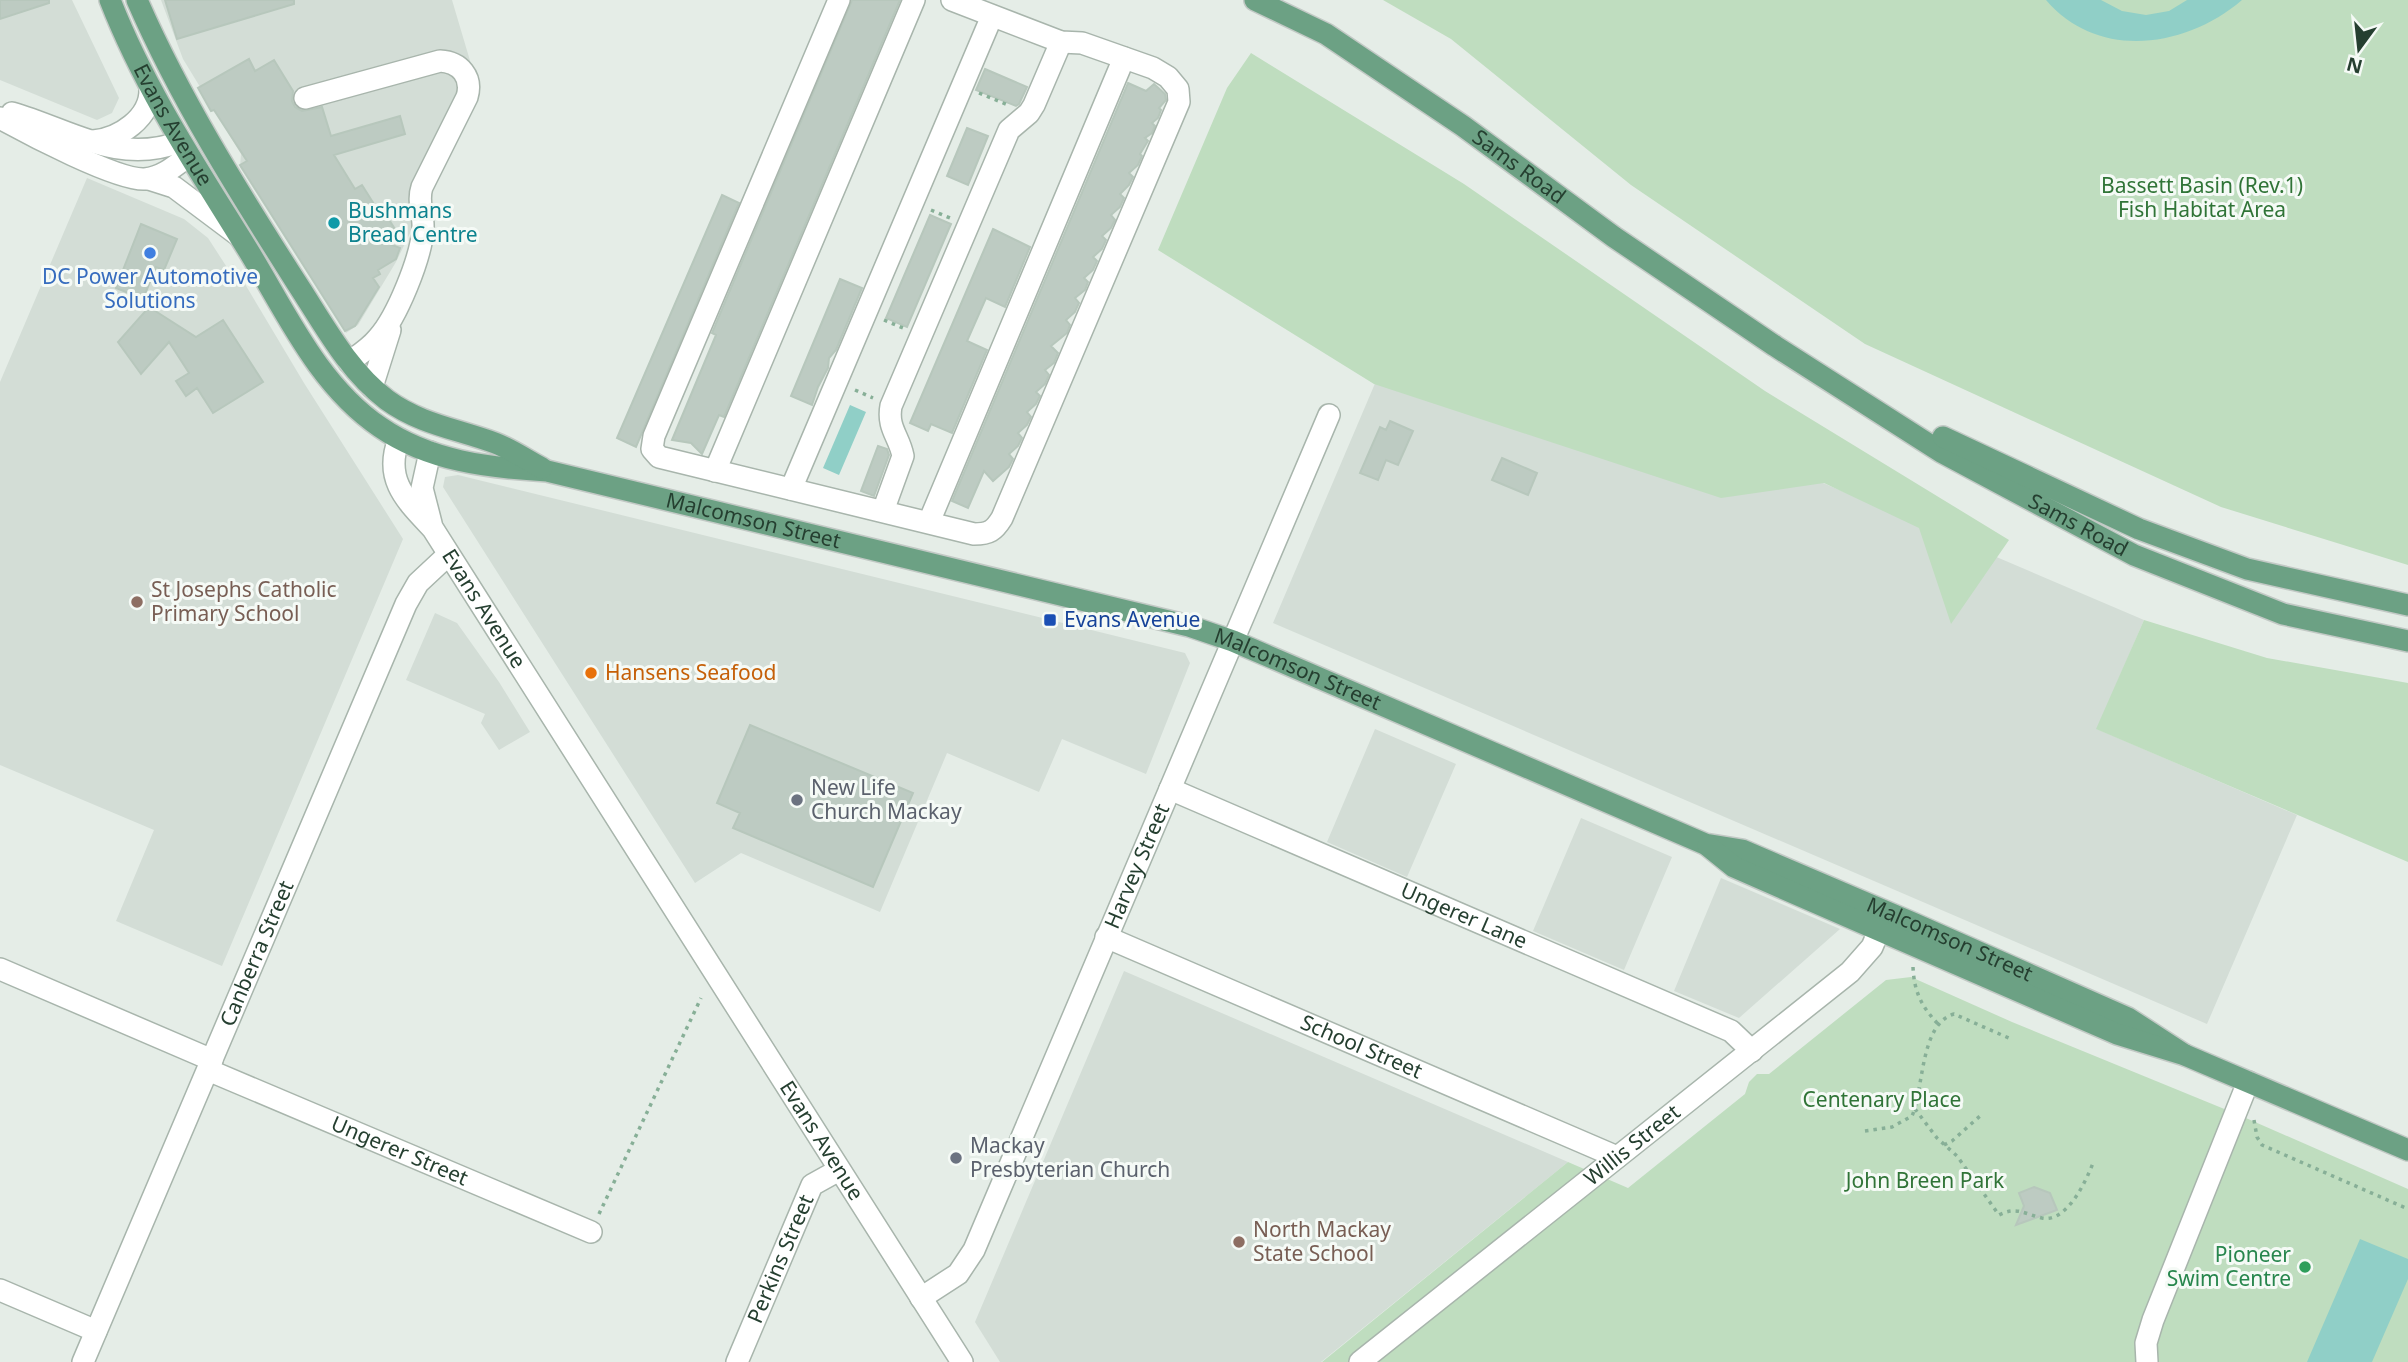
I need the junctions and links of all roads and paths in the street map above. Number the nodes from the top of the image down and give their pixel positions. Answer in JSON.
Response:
{"nodes":[{"id":1,"x":110,"y":0,"type":"edge"},
{"id":2,"x":137,"y":0,"type":"edge"},
{"id":3,"x":839,"y":0,"type":"edge"},
{"id":4,"x":914,"y":0,"type":"edge"},
{"id":5,"x":952,"y":0,"type":"edge"},
{"id":6,"x":1255,"y":0,"type":"edge"},
{"id":7,"x":992,"y":16,"type":"junction"},
{"id":8,"x":1061,"y":42,"type":"junction"},
{"id":9,"x":1124,"y":58,"type":"junction"},
{"id":10,"x":963,"y":86,"type":"junction"},
{"id":11,"x":150,"y":89,"type":"junction"},
{"id":12,"x":305,"y":98,"type":"dead end"},
{"id":13,"x":0,"y":109,"type":"edge"},
{"id":14,"x":1029,"y":113,"type":"junction"},
{"id":15,"x":0,"y":118,"type":"edge"},
{"id":16,"x":204,"y":133,"type":"junction"},
{"id":17,"x":84,"y":140,"type":"junction"},
{"id":18,"x":184,"y":149,"type":"junction"},
{"id":19,"x":149,"y":178,"type":"junction"},
{"id":20,"x":913,"y":203,"type":"junction"},
{"id":21,"x":968,"y":225,"type":"junction"},
{"id":22,"x":239,"y":237,"type":"junction"},
{"id":23,"x":395,"y":311,"type":"junction"},
{"id":24,"x":866,"y":313,"type":"junction"},
{"id":25,"x":921,"y":336,"type":"junction"},
{"id":26,"x":1775,"y":346,"type":"junction"},
{"id":27,"x":349,"y":362,"type":"junction"},
{"id":28,"x":836,"y":383,"type":"junction"},
{"id":29,"x":372,"y":387,"type":"junction"},
{"id":30,"x":347,"y":401,"type":"junction"},
{"id":31,"x":394,"y":404,"type":"junction"},
{"id":32,"x":891,"y":406,"type":"junction"},
{"id":33,"x":1329,"y":415,"type":"dead end"},
{"id":34,"x":441,"y":427,"type":"junction"},
{"id":35,"x":408,"y":437,"type":"junction"},
{"id":36,"x":430,"y":452,"type":"junction"},
{"id":37,"x":547,"y":471,"type":"junction"},
{"id":38,"x":715,"y":471,"type":"junction"},
{"id":39,"x":791,"y":489,"type":"junction"},
{"id":40,"x":883,"y":512,"type":"junction"},
{"id":41,"x":929,"y":522,"type":"junction"},
{"id":42,"x":433,"y":529,"type":"junction"},
{"id":43,"x":448,"y":555,"type":"junction"},
{"id":44,"x":2408,"y":606,"type":"edge"},
{"id":45,"x":1233,"y":640,"type":"junction"},
{"id":46,"x":2408,"y":640,"type":"edge"},
{"id":47,"x":1170,"y":789,"type":"junction"},
{"id":48,"x":1884,"y":921,"type":"junction"},
{"id":49,"x":1106,"y":937,"type":"junction"},
{"id":50,"x":1913,"y":967,"type":"dead end"},
{"id":51,"x":0,"y":969,"type":"edge"},
{"id":52,"x":701,"y":998,"type":"dead end"},
{"id":53,"x":1938,"y":1025,"type":"junction"},
{"id":54,"x":2011,"y":1039,"type":"dead end"},
{"id":55,"x":1752,"y":1051,"type":"junction"},
{"id":56,"x":210,"y":1065,"type":"junction"},
{"id":57,"x":2248,"y":1082,"type":"junction"},
{"id":58,"x":1915,"y":1109,"type":"junction"},
{"id":59,"x":2244,"y":1114,"type":"dead end"},
{"id":60,"x":1980,"y":1116,"type":"dead end"},
{"id":61,"x":1865,"y":1131,"type":"dead end"},
{"id":62,"x":1944,"y":1144,"type":"junction"},
{"id":63,"x":2408,"y":1150,"type":"edge"},
{"id":64,"x":1617,"y":1157,"type":"junction"},
{"id":65,"x":2093,"y":1163,"type":"dead end"},
{"id":66,"x":839,"y":1170,"type":"junction"},
{"id":67,"x":2408,"y":1209,"type":"edge"},
{"id":68,"x":591,"y":1232,"type":"joint"},
{"id":69,"x":0,"y":1290,"type":"edge"},
{"id":70,"x":921,"y":1298,"type":"junction"},
{"id":71,"x":96,"y":1331,"type":"junction"},
{"id":72,"x":1379,"y":1355,"type":"edge"},
{"id":73,"x":83,"y":1362,"type":"edge"},
{"id":74,"x":737,"y":1362,"type":"edge"},
{"id":75,"x":962,"y":1362,"type":"edge"},
{"id":76,"x":1360,"y":1362,"type":"edge"},
{"id":77,"x":2147,"y":1362,"type":"edge"}],
"edges":[{"from":1,"to":11,"type":"main road","name":"Evans Avenue"},
{"from":2,"to":16,"type":"main road","name":"Evans Avenue"},
{"from":3,"to":38,"type":"street"},
{"from":4,"to":38,"type":"street"},
{"from":5,"to":7,"type":"street"},
{"from":6,"to":26,"type":"main road","name":"Sams Road"},
{"from":7,"to":8,"type":"street"},
{"from":7,"to":10,"type":"street"},
{"from":8,"to":9,"type":"street"},
{"from":8,"to":14,"type":"street"},
{"from":9,"to":41,"type":"street"},
{"from":9,"to":41,"type":"street"},
{"from":10,"to":14,"type":"path"},
{"from":10,"to":20,"type":"street"},
{"from":11,"to":17,"type":"street"},
{"from":11,"to":18,"type":"main road","name":"Evans Avenue"},
{"from":12,"to":23,"type":"street"},
{"from":13,"to":17,"type":"street"},
{"from":14,"to":21,"type":"street"},
{"from":15,"to":19,"type":"street"},
{"from":16,"to":18,"type":"main road"},
{"from":16,"to":27,"type":"main road","name":"Evans Avenue"},
{"from":17,"to":18,"type":"street"},
{"from":18,"to":19,"type":"street"},
{"from":18,"to":22,"type":"main road","name":"Evans Avenue"},
{"from":19,"to":22,"type":"street"},
{"from":20,"to":21,"type":"path"},
{"from":20,"to":24,"type":"street"},
{"from":21,"to":25,"type":"street"},
{"from":22,"to":30,"type":"main road","name":"Evans Avenue"},
{"from":23,"to":27,"type":"street"},
{"from":23,"to":29,"type":"street"},
{"from":24,"to":25,"type":"path"},
{"from":24,"to":28,"type":"street"},
{"from":25,"to":32,"type":"street"},
{"from":26,"to":44,"type":"main road","name":"Sams Road"},
{"from":26,"to":46,"type":"main road","name":"Sams Road"},
{"from":27,"to":29,"type":"main road","name":"Evans Avenue"},
{"from":27,"to":30,"type":"main road"},
{"from":28,"to":32,"type":"path"},
{"from":28,"to":39,"type":"street"},
{"from":29,"to":31,"type":"main road","name":"Evans Avenue"},
{"from":30,"to":35,"type":"main road","name":"Evans Avenue"},
{"from":31,"to":34,"type":"main road","name":"Evans Avenue"},
{"from":31,"to":35,"type":"main road","name":"Evans Avenue"},
{"from":32,"to":40,"type":"street"},
{"from":33,"to":45,"type":"street","name":"Harvey Street"},
{"from":34,"to":35,"type":"main road"},
{"from":34,"to":37,"type":"main road","name":"Malcomson Street"},
{"from":35,"to":36,"type":"main road","name":"Evans Avenue"},
{"from":35,"to":42,"type":"street","name":"Evans Avenue"},
{"from":36,"to":37,"type":"main road","name":"Malcomson Street"},
{"from":36,"to":42,"type":"street","name":"Evans Avenue"},
{"from":37,"to":45,"type":"main road","name":"Malcomson Street"},
{"from":38,"to":39,"type":"street"},
{"from":39,"to":40,"type":"street"},
{"from":40,"to":41,"type":"street"},
{"from":42,"to":43,"type":"street","name":"Evans Avenue"},
{"from":43,"to":56,"type":"street","name":"Canberra Street"},
{"from":43,"to":66,"type":"street","name":"Evans Avenue"},
{"from":45,"to":47,"type":"street","name":"Harvey Street"},
{"from":45,"to":48,"type":"main road","name":"Malcomson Street"},
{"from":47,"to":49,"type":"street","name":"Harvey Street"},
{"from":47,"to":55,"type":"street","name":"Ungerer Lane"},
{"from":48,"to":55,"type":"street","name":"Willis Street"},
{"from":48,"to":57,"type":"main road","name":"Malcomson Street"},
{"from":49,"to":64,"type":"street","name":"School Street"},
{"from":49,"to":70,"type":"street","name":"Harvey Street"},
{"from":50,"to":53,"type":"path"},
{"from":51,"to":56,"type":"street","name":"Ungerer Street"},
{"from":52,"to":68,"type":"path"},
{"from":53,"to":54,"type":"path"},
{"from":53,"to":58,"type":"path"},
{"from":55,"to":64,"type":"street","name":"Willis Street"},
{"from":56,"to":68,"type":"street","name":"Ungerer Street"},
{"from":56,"to":71,"type":"street","name":"Canberra Street"},
{"from":57,"to":63,"type":"main road","name":"Malcomson Street"},
{"from":57,"to":77,"type":"street"},
{"from":58,"to":61,"type":"path"},
{"from":58,"to":62,"type":"path"},
{"from":59,"to":67,"type":"path"},
{"from":60,"to":62,"type":"path"},
{"from":62,"to":65,"type":"path"},
{"from":64,"to":72,"type":"street","name":"Willis Street"},
{"from":66,"to":70,"type":"street","name":"Evans Avenue"},
{"from":66,"to":74,"type":"street","name":"Perkins Street"},
{"from":69,"to":71,"type":"street"},
{"from":70,"to":75,"type":"street","name":"Evans Avenue"},
{"from":71,"to":73,"type":"street","name":"Canberra Street"},
{"from":72,"to":76,"type":"street","name":"Willis Street"}]}
